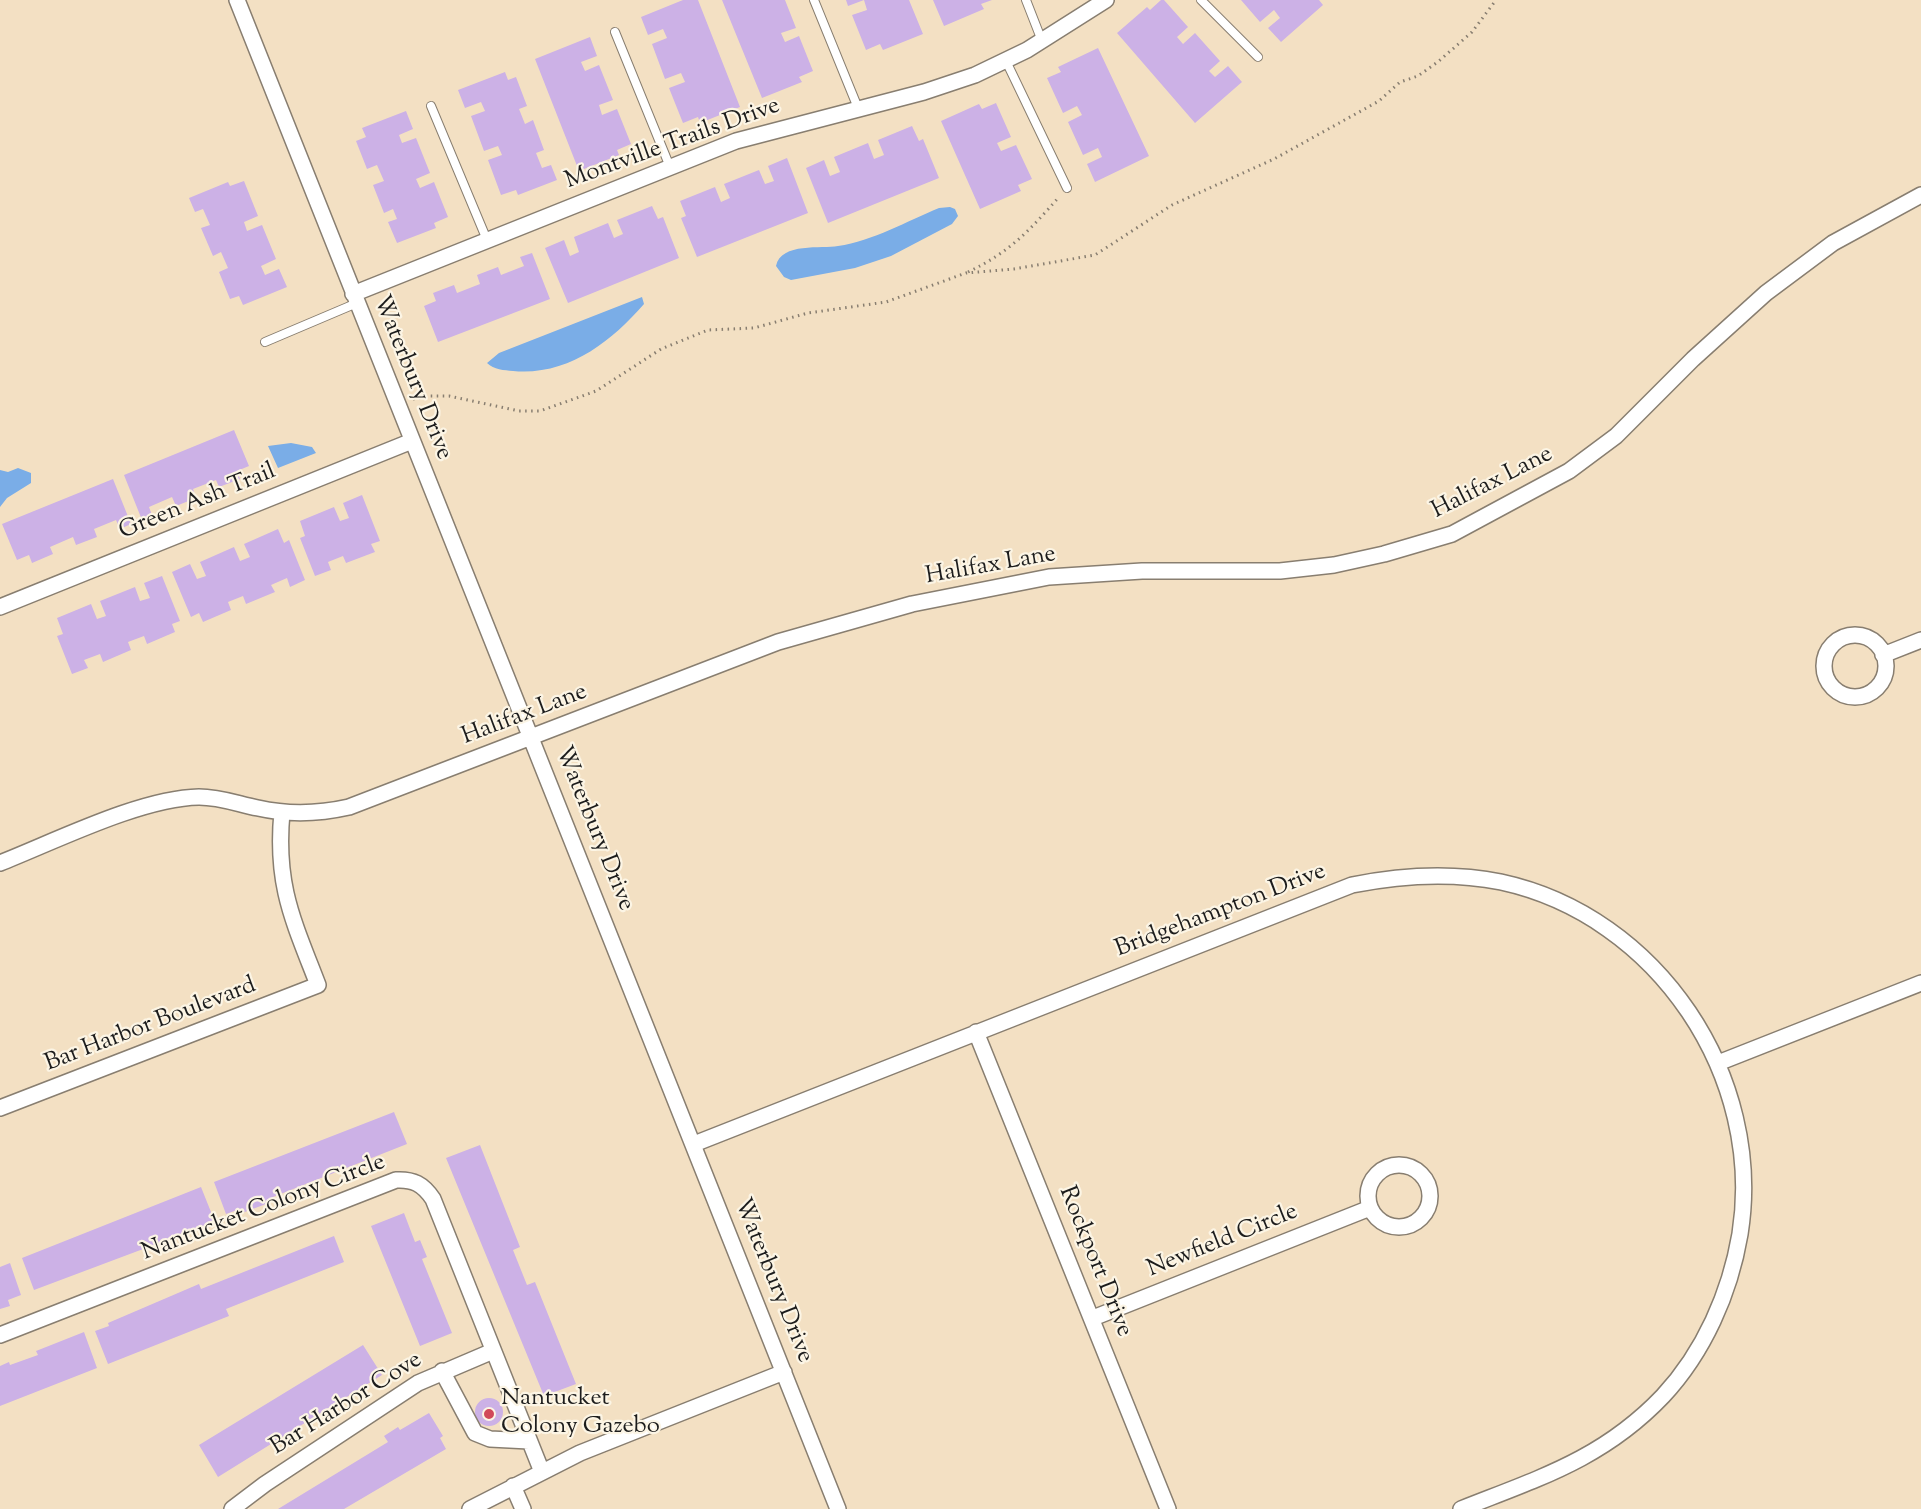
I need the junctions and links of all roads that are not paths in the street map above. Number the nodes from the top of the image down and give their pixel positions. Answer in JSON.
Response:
{"nodes":[{"id":1,"x":237,"y":0,"type":"edge"},
{"id":2,"x":814,"y":0,"type":"edge"},
{"id":3,"x":1026,"y":0,"type":"edge"},
{"id":4,"x":1106,"y":0,"type":"edge"},
{"id":5,"x":1201,"y":0,"type":"edge"},
{"id":6,"x":615,"y":32,"type":"dead end"},
{"id":7,"x":1042,"y":41,"type":"junction"},
{"id":8,"x":1258,"y":57,"type":"dead end"},
{"id":9,"x":1006,"y":61,"type":"junction"},
{"id":10,"x":431,"y":106,"type":"dead end"},
{"id":11,"x":858,"y":108,"type":"junction"},
{"id":12,"x":670,"y":167,"type":"junction"},
{"id":13,"x":1067,"y":188,"type":"road end"},
{"id":14,"x":1921,"y":195,"type":"edge"},
{"id":15,"x":487,"y":240,"type":"junction"},
{"id":16,"x":355,"y":298,"type":"junction"},
{"id":17,"x":265,"y":342,"type":"dead end"},
{"id":18,"x":412,"y":441,"type":"junction"},
{"id":19,"x":0,"y":608,"type":"edge"},
{"id":20,"x":1921,"y":640,"type":"edge"},
{"id":21,"x":1883,"y":655,"type":"junction"},
{"id":22,"x":532,"y":737,"type":"junction"},
{"id":23,"x":282,"y":812,"type":"junction"},
{"id":24,"x":0,"y":863,"type":"edge"},
{"id":25,"x":1921,"y":983,"type":"edge"},
{"id":26,"x":976,"y":1032,"type":"junction"},
{"id":27,"x":1718,"y":1063,"type":"junction"},
{"id":28,"x":0,"y":1108,"type":"edge"},
{"id":29,"x":694,"y":1144,"type":"junction"},
{"id":30,"x":1370,"y":1208,"type":"junction"},
{"id":31,"x":1093,"y":1318,"type":"junction"},
{"id":32,"x":0,"y":1335,"type":"edge"},
{"id":33,"x":493,"y":1351,"type":"junction"},
{"id":34,"x":442,"y":1371,"type":"junction"},
{"id":35,"x":784,"y":1372,"type":"junction"},
{"id":36,"x":529,"y":1441,"type":"junction"},
{"id":37,"x":542,"y":1472,"type":"junction"},
{"id":38,"x":513,"y":1486,"type":"junction"},
{"id":39,"x":232,"y":1509,"type":"edge"},
{"id":40,"x":470,"y":1509,"type":"edge"},
{"id":41,"x":523,"y":1509,"type":"edge"},
{"id":42,"x":838,"y":1509,"type":"edge"},
{"id":43,"x":1168,"y":1509,"type":"edge"},
{"id":44,"x":1461,"y":1509,"type":"edge"}],
"edges":[{"from":1,"to":16,"type":"street","name":"Waterbury Drive"},
{"from":2,"to":11,"type":"lane"},
{"from":3,"to":7,"type":"lane"},
{"from":4,"to":7,"type":"street","name":"Montville Trails Drive"},
{"from":5,"to":8,"type":"lane"},
{"from":6,"to":12,"type":"lane"},
{"from":7,"to":9,"type":"street","name":"Montville Trails Drive"},
{"from":9,"to":11,"type":"street","name":"Montville Trails Drive"},
{"from":9,"to":13,"type":"lane"},
{"from":10,"to":15,"type":"lane"},
{"from":11,"to":12,"type":"street","name":"Montville Trails Drive"},
{"from":12,"to":15,"type":"street","name":"Montville Trails Drive"},
{"from":14,"to":22,"type":"street","name":"Halifax Lane"},
{"from":15,"to":16,"type":"street","name":"Montville Trails Drive"},
{"from":16,"to":17,"type":"lane"},
{"from":16,"to":18,"type":"street","name":"Waterbury Drive"},
{"from":18,"to":19,"type":"street","name":"Green Ash Trail"},
{"from":18,"to":22,"type":"street","name":"Waterbury Drive"},
{"from":20,"to":21,"type":"street"},
{"from":21,"to":21,"type":"street"},
{"from":22,"to":23,"type":"street","name":"Halifax Lane"},
{"from":22,"to":29,"type":"street","name":"Waterbury Drive"},
{"from":23,"to":24,"type":"street","name":"Halifax Lane"},
{"from":23,"to":28,"type":"street","name":"Bar Harbor Boulevard"},
{"from":25,"to":27,"type":"street"},
{"from":26,"to":27,"type":"street","name":"Bridgehampton Drive"},
{"from":26,"to":29,"type":"street","name":"Bridgehampton Drive"},
{"from":26,"to":31,"type":"street","name":"Rockport Drive"},
{"from":27,"to":44,"type":"street","name":"Bridgehampton Drive"},
{"from":29,"to":35,"type":"street","name":"Waterbury Drive"},
{"from":30,"to":30,"type":"street"},
{"from":30,"to":31,"type":"street","name":"Newfield Circle"},
{"from":31,"to":43,"type":"street","name":"Rockport Drive"},
{"from":32,"to":33,"type":"street","name":"Nantucket Colony Circle"},
{"from":33,"to":34,"type":"street","name":"Bar Harbor Cove"},
{"from":33,"to":36,"type":"street","name":"Nantucket Colony Circle"},
{"from":34,"to":36,"type":"street"},
{"from":34,"to":39,"type":"street","name":"Bar Harbor Cove"},
{"from":35,"to":37,"type":"street"},
{"from":35,"to":42,"type":"street","name":"Waterbury Drive"},
{"from":36,"to":37,"type":"street","name":"Nantucket Colony Circle"},
{"from":37,"to":38,"type":"street"},
{"from":38,"to":40,"type":"street"},
{"from":38,"to":41,"type":"street"}]}
